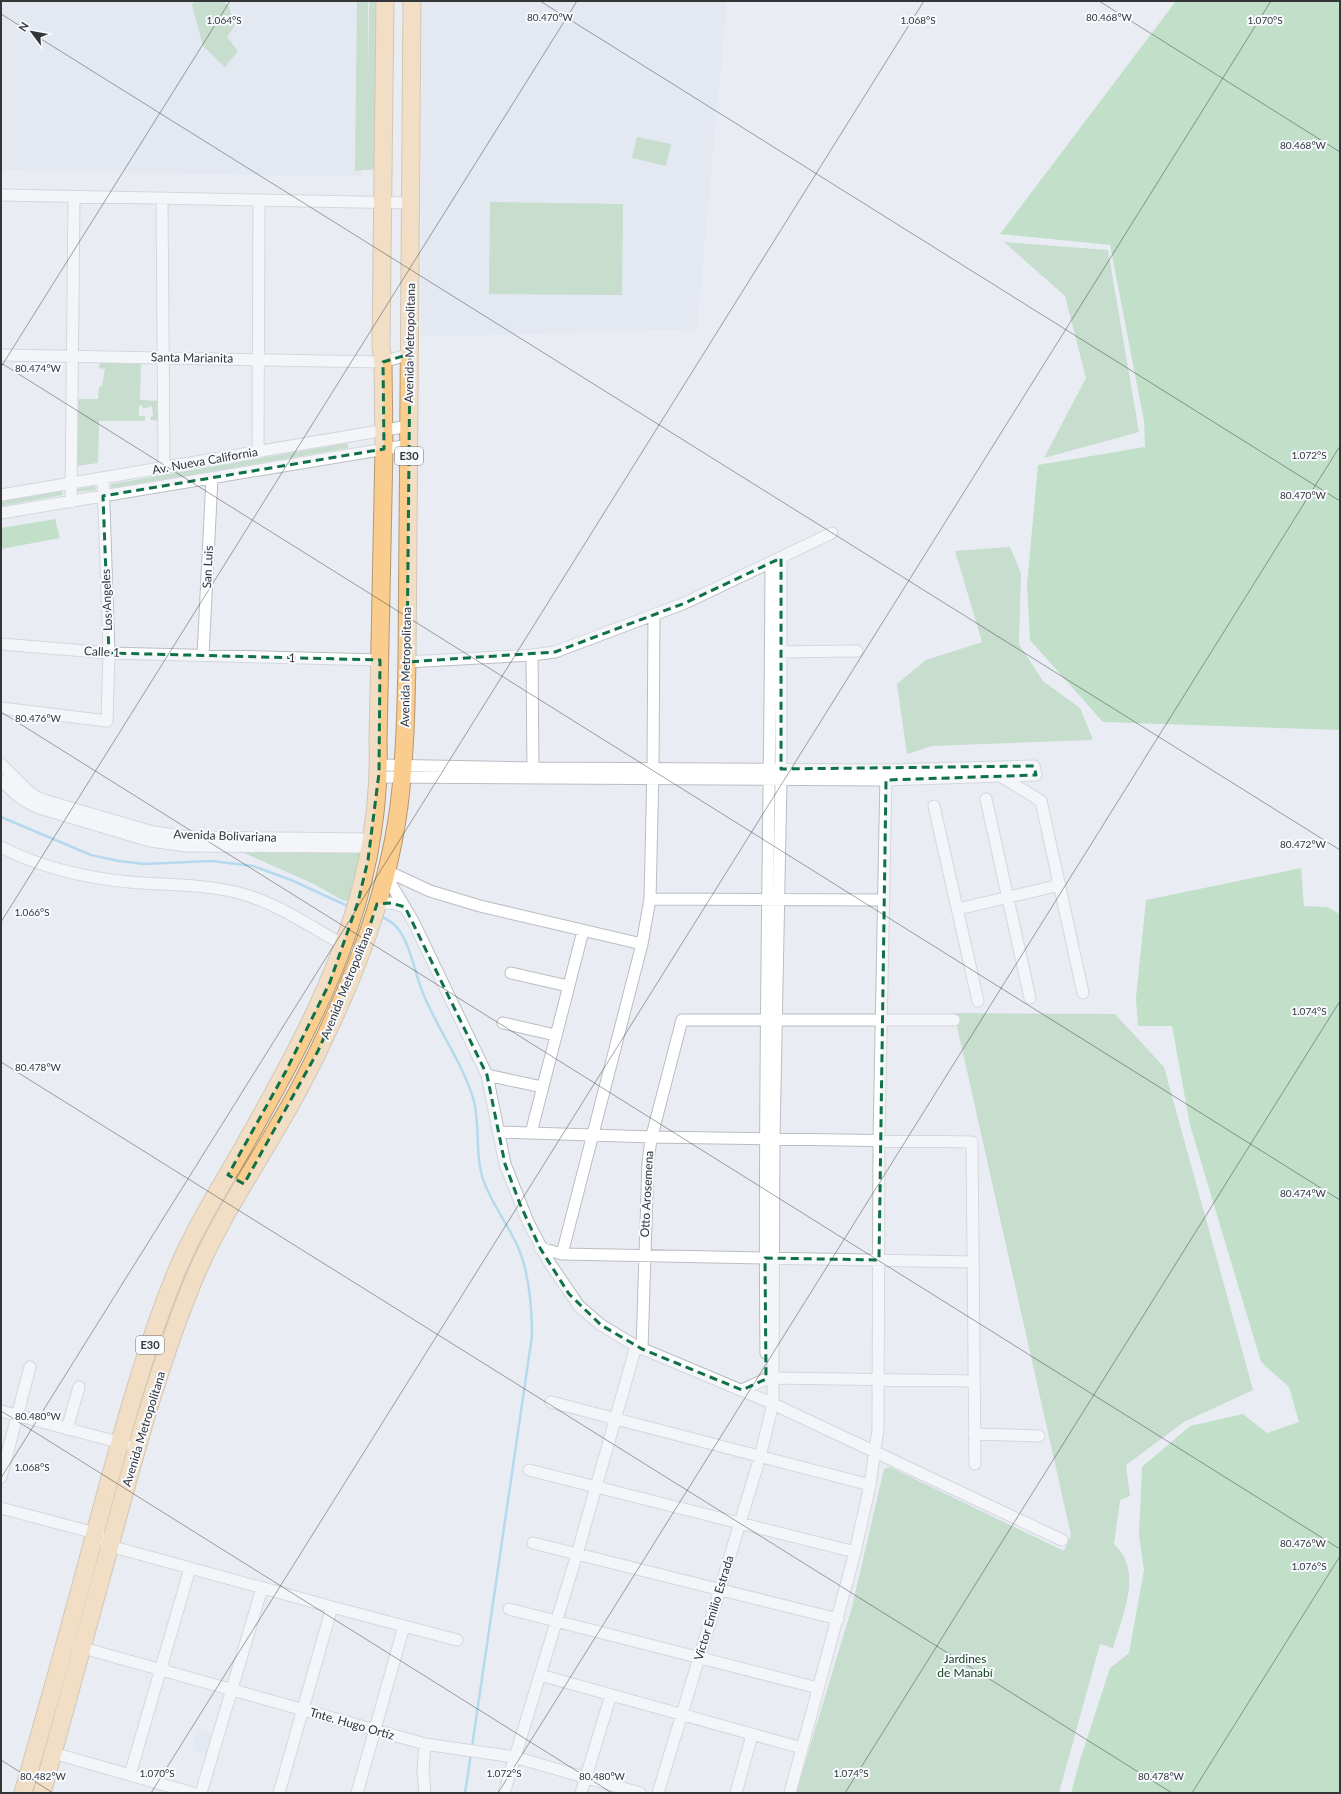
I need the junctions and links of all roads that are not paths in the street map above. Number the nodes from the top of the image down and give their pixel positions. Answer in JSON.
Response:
{"nodes":[{"id":1,"x":385,"y":1,"type":"edge"},
{"id":2,"x":412,"y":1,"type":"edge"},
{"id":3,"x":1,"y":195,"type":"edge"},
{"id":4,"x":74,"y":197,"type":"junction"},
{"id":5,"x":162,"y":198,"type":"junction"},
{"id":6,"x":259,"y":200,"type":"junction"},
{"id":7,"x":383,"y":203,"type":"junction"},
{"id":8,"x":411,"y":203,"type":"junction"},
{"id":9,"x":410,"y":354,"type":"junction"},
{"id":10,"x":1,"y":355,"type":"edge"},
{"id":11,"x":72,"y":356,"type":"junction"},
{"id":12,"x":165,"y":358,"type":"junction"},
{"id":13,"x":259,"y":360,"type":"junction"},
{"id":14,"x":384,"y":362,"type":"junction"},
{"id":15,"x":409,"y":426,"type":"junction"},
{"id":16,"x":384,"y":431,"type":"junction"},
{"id":17,"x":409,"y":445,"type":"junction"},
{"id":18,"x":384,"y":449,"type":"junction"},
{"id":19,"x":258,"y":452,"type":"junction"},
{"id":20,"x":164,"y":468,"type":"junction"},
{"id":21,"x":103,"y":478,"type":"junction"},
{"id":22,"x":212,"y":478,"type":"junction"},
{"id":23,"x":71,"y":483,"type":"junction"},
{"id":24,"x":1,"y":495,"type":"edge"},
{"id":25,"x":103,"y":496,"type":"junction"},
{"id":26,"x":71,"y":502,"type":"junction"},
{"id":27,"x":1,"y":513,"type":"edge"},
{"id":28,"x":832,"y":533,"type":"dead end"},
{"id":29,"x":781,"y":558,"type":"junction"},
{"id":30,"x":771,"y":563,"type":"junction"},
{"id":31,"x":654,"y":615,"type":"junction"},
{"id":32,"x":1,"y":644,"type":"edge"},
{"id":33,"x":857,"y":651,"type":"dead end"},
{"id":34,"x":776,"y":652,"type":"junction"},
{"id":35,"x":109,"y":653,"type":"junction"},
{"id":36,"x":203,"y":655,"type":"junction"},
{"id":37,"x":532,"y":655,"type":"junction"},
{"id":38,"x":380,"y":660,"type":"junction"},
{"id":39,"x":407,"y":662,"type":"junction"},
{"id":40,"x":1,"y":708,"type":"edge"},
{"id":41,"x":1,"y":764,"type":"edge"},
{"id":42,"x":653,"y":768,"type":"junction"},
{"id":43,"x":379,"y":771,"type":"junction"},
{"id":44,"x":402,"y":772,"type":"junction"},
{"id":45,"x":533,"y":774,"type":"junction"},
{"id":46,"x":776,"y":774,"type":"junction"},
{"id":47,"x":886,"y":775,"type":"junction"},
{"id":48,"x":1002,"y":777,"type":"junction"},
{"id":49,"x":1,"y":780,"type":"edge"},
{"id":50,"x":652,"y":780,"type":"junction"},
{"id":51,"x":986,"y":799,"type":"dead end"},
{"id":52,"x":934,"y":806,"type":"dead end"},
{"id":53,"x":371,"y":843,"type":"junction"},
{"id":54,"x":1,"y":847,"type":"edge"},
{"id":55,"x":386,"y":873,"type":"junction"},
{"id":56,"x":1060,"y":885,"type":"junction"},
{"id":57,"x":1008,"y":898,"type":"junction"},
{"id":58,"x":650,"y":899,"type":"junction"},
{"id":59,"x":773,"y":900,"type":"junction"},
{"id":60,"x":884,"y":900,"type":"junction"},
{"id":61,"x":376,"y":906,"type":"junction"},
{"id":62,"x":405,"y":907,"type":"junction"},
{"id":63,"x":958,"y":909,"type":"junction"},
{"id":64,"x":583,"y":931,"type":"junction"},
{"id":65,"x":642,"y":944,"type":"junction"},
{"id":66,"x":344,"y":945,"type":"junction"},
{"id":67,"x":511,"y":973,"type":"dead end"},
{"id":68,"x":568,"y":986,"type":"junction"},
{"id":69,"x":1083,"y":994,"type":"dead end"},
{"id":70,"x":1030,"y":998,"type":"dead end"},
{"id":71,"x":978,"y":1000,"type":"dead end"},
{"id":72,"x":772,"y":1020,"type":"junction"},
{"id":73,"x":882,"y":1020,"type":"junction"},
{"id":74,"x":954,"y":1020,"type":"dead end"},
{"id":75,"x":503,"y":1023,"type":"dead end"},
{"id":76,"x":555,"y":1035,"type":"junction"},
{"id":77,"x":487,"y":1075,"type":"junction"},
{"id":78,"x":542,"y":1087,"type":"junction"},
{"id":79,"x":498,"y":1132,"type":"junction"},
{"id":80,"x":531,"y":1133,"type":"junction"},
{"id":81,"x":592,"y":1135,"type":"junction"},
{"id":82,"x":652,"y":1137,"type":"junction"},
{"id":83,"x":770,"y":1139,"type":"junction"},
{"id":84,"x":880,"y":1140,"type":"junction"},
{"id":85,"x":228,"y":1175,"type":"junction"},
{"id":86,"x":244,"y":1184,"type":"junction"},
{"id":87,"x":540,"y":1248,"type":"junction"},
{"id":88,"x":562,"y":1254,"type":"junction"},
{"id":89,"x":644,"y":1256,"type":"junction"},
{"id":90,"x":769,"y":1258,"type":"junction"},
{"id":91,"x":880,"y":1260,"type":"junction"},
{"id":92,"x":973,"y":1262,"type":"junction"},
{"id":93,"x":639,"y":1347,"type":"junction"},
{"id":94,"x":30,"y":1367,"type":"dead end"},
{"id":95,"x":770,"y":1378,"type":"junction"},
{"id":96,"x":879,"y":1380,"type":"junction"},
{"id":97,"x":974,"y":1381,"type":"junction"},
{"id":98,"x":79,"y":1387,"type":"dead end"},
{"id":99,"x":742,"y":1390,"type":"junction"},
{"id":100,"x":551,"y":1402,"type":"dead end"},
{"id":101,"x":771,"y":1403,"type":"junction"},
{"id":102,"x":1,"y":1411,"type":"edge"},
{"id":103,"x":17,"y":1416,"type":"junction"},
{"id":104,"x":616,"y":1419,"type":"junction"},
{"id":105,"x":67,"y":1429,"type":"junction"},
{"id":106,"x":974,"y":1434,"type":"junction"},
{"id":107,"x":1039,"y":1436,"type":"dead end"},
{"id":108,"x":120,"y":1443,"type":"junction"},
{"id":109,"x":137,"y":1447,"type":"junction"},
{"id":110,"x":876,"y":1451,"type":"junction"},
{"id":111,"x":760,"y":1457,"type":"junction"},
{"id":112,"x":975,"y":1464,"type":"dead end"},
{"id":113,"x":529,"y":1470,"type":"dead end"},
{"id":114,"x":1,"y":1477,"type":"edge"},
{"id":115,"x":870,"y":1485,"type":"junction"},
{"id":116,"x":597,"y":1487,"type":"junction"},
{"id":117,"x":1,"y":1508,"type":"edge"},
{"id":118,"x":740,"y":1522,"type":"junction"},
{"id":119,"x":95,"y":1533,"type":"junction"},
{"id":120,"x":1062,"y":1540,"type":"dead end"},
{"id":121,"x":533,"y":1543,"type":"dead end"},
{"id":122,"x":110,"y":1546,"type":"junction"},
{"id":123,"x":855,"y":1552,"type":"junction"},
{"id":124,"x":577,"y":1554,"type":"junction"},
{"id":125,"x":190,"y":1568,"type":"junction"},
{"id":126,"x":262,"y":1588,"type":"junction"},
{"id":127,"x":719,"y":1590,"type":"junction"},
{"id":128,"x":332,"y":1607,"type":"junction"},
{"id":129,"x":509,"y":1609,"type":"dead end"},
{"id":130,"x":838,"y":1619,"type":"junction"},
{"id":131,"x":557,"y":1621,"type":"junction"},
{"id":132,"x":404,"y":1626,"type":"junction"},
{"id":133,"x":457,"y":1640,"type":"dead end"},
{"id":134,"x":66,"y":1642,"type":"junction"},
{"id":135,"x":82,"y":1648,"type":"junction"},
{"id":136,"x":698,"y":1658,"type":"junction"},
{"id":137,"x":160,"y":1670,"type":"junction"},
{"id":138,"x":540,"y":1675,"type":"junction"},
{"id":139,"x":818,"y":1688,"type":"junction"},
{"id":140,"x":232,"y":1691,"type":"junction"},
{"id":141,"x":610,"y":1695,"type":"junction"},
{"id":142,"x":303,"y":1711,"type":"junction"},
{"id":143,"x":681,"y":1715,"type":"junction"},
{"id":144,"x":374,"y":1731,"type":"junction"},
{"id":145,"x":752,"y":1735,"type":"junction"},
{"id":146,"x":425,"y":1744,"type":"junction"},
{"id":147,"x":802,"y":1748,"type":"junction"},
{"id":148,"x":53,"y":1753,"type":"junction"},
{"id":149,"x":511,"y":1757,"type":"junction"},
{"id":150,"x":130,"y":1775,"type":"junction"},
{"id":151,"x":586,"y":1777,"type":"junction"},
{"id":152,"x":23,"y":1793,"type":"edge"},
{"id":153,"x":42,"y":1793,"type":"edge"},
{"id":154,"x":193,"y":1793,"type":"edge"},
{"id":155,"x":201,"y":1793,"type":"edge"},
{"id":156,"x":279,"y":1793,"type":"edge"},
{"id":157,"x":356,"y":1793,"type":"edge"},
{"id":158,"x":425,"y":1793,"type":"edge"},
{"id":159,"x":504,"y":1793,"type":"edge"},
{"id":160,"x":581,"y":1793,"type":"edge"},
{"id":161,"x":640,"y":1793,"type":"edge"},
{"id":162,"x":658,"y":1793,"type":"edge"},
{"id":163,"x":736,"y":1793,"type":"edge"},
{"id":164,"x":790,"y":1793,"type":"edge"}],
"edges":[{"from":1,"to":7,"type":"highway","number":"E30"},
{"from":2,"to":8,"type":"highway","name":"Avenida Metropolitana","number":"E30"},
{"from":3,"to":4,"type":"street"},
{"from":4,"to":5,"type":"street"},
{"from":4,"to":11,"type":"street"},
{"from":5,"to":6,"type":"street"},
{"from":5,"to":12,"type":"street"},
{"from":6,"to":7,"type":"street"},
{"from":6,"to":13,"type":"street"},
{"from":7,"to":8,"type":"street"},
{"from":7,"to":14,"type":"highway","number":"E30"},
{"from":8,"to":9,"type":"highway","name":"Avenida Metropolitana","number":"E30"},
{"from":9,"to":14,"type":"street","name":"Santa Marianita"},
{"from":9,"to":15,"type":"highway","name":"Avenida Metropolitana","number":"E30"},
{"from":10,"to":11,"type":"street","name":"Santa Marianita"},
{"from":11,"to":12,"type":"street","name":"Santa Marianita"},
{"from":11,"to":23,"type":"street"},
{"from":12,"to":13,"type":"street","name":"Santa Marianita"},
{"from":12,"to":20,"type":"street"},
{"from":13,"to":14,"type":"street","name":"Santa Marianita"},
{"from":13,"to":19,"type":"street"},
{"from":14,"to":16,"type":"highway","number":"E30"},
{"from":15,"to":16,"type":"street","name":"Av. Nueva California"},
{"from":15,"to":17,"type":"highway","name":"Avenida Metropolitana","number":"E30"},
{"from":16,"to":18,"type":"highway","number":"E30"},
{"from":16,"to":19,"type":"street","name":"Av. Nueva California"},
{"from":17,"to":18,"type":"street","name":"Av. Nueva California"},
{"from":17,"to":39,"type":"highway","name":"Avenida Metropolitana","number":"E30"},
{"from":18,"to":22,"type":"street","name":"Av. Nueva California"},
{"from":18,"to":38,"type":"highway","number":"E30"},
{"from":19,"to":20,"type":"street","name":"Av. Nueva California"},
{"from":20,"to":21,"type":"street","name":"Av. Nueva California"},
{"from":21,"to":23,"type":"street","name":"Av. Nueva California"},
{"from":21,"to":25,"type":"street","name":"Los Angeles"},
{"from":22,"to":25,"type":"street","name":"Av. Nueva California"},
{"from":22,"to":36,"type":"street","name":"San Luis"},
{"from":23,"to":24,"type":"street","name":"Av. Nueva California"},
{"from":23,"to":26,"type":"street"},
{"from":25,"to":26,"type":"street","name":"Av. Nueva California"},
{"from":25,"to":35,"type":"street","name":"Los Angeles"},
{"from":26,"to":27,"type":"street","name":"Av. Nueva California"},
{"from":28,"to":29,"type":"street"},
{"from":29,"to":30,"type":"street"},
{"from":29,"to":34,"type":"street"},
{"from":30,"to":31,"type":"street"},
{"from":30,"to":34,"type":"street"},
{"from":31,"to":37,"type":"street"},
{"from":31,"to":42,"type":"street"},
{"from":32,"to":35,"type":"street","name":"Calle 1"},
{"from":33,"to":34,"type":"street"},
{"from":34,"to":46,"type":"street","name":"Víctor Emilio Estrada"},
{"from":35,"to":36,"type":"street","name":"Calle 1"},
{"from":35,"to":40,"type":"street","name":"Los Angeles"},
{"from":36,"to":38,"type":"street","name":"1"},
{"from":37,"to":39,"type":"street"},
{"from":37,"to":45,"type":"street"},
{"from":38,"to":43,"type":"highway","number":"E30"},
{"from":39,"to":44,"type":"highway","name":"Avenida Metropolitana","number":"E30"},
{"from":41,"to":53,"type":"street","name":"Avenida Bolivariana"},
{"from":42,"to":45,"type":"street"},
{"from":42,"to":46,"type":"street"},
{"from":42,"to":50,"type":"street"},
{"from":43,"to":44,"type":"street"},
{"from":43,"to":53,"type":"highway","number":"E30"},
{"from":44,"to":45,"type":"street"},
{"from":44,"to":55,"type":"highway","name":"Avenida Metropolitana","number":"E30"},
{"from":45,"to":50,"type":"street"},
{"from":46,"to":47,"type":"street"},
{"from":46,"to":50,"type":"street"},
{"from":46,"to":59,"type":"street","name":"Víctor Emilio Estrada"},
{"from":47,"to":48,"type":"street"},
{"from":47,"to":48,"type":"street"},
{"from":47,"to":60,"type":"street"},
{"from":48,"to":56,"type":"street"},
{"from":49,"to":53,"type":"street","name":"Avenida Bolivariana"},
{"from":50,"to":58,"type":"street"},
{"from":51,"to":57,"type":"street"},
{"from":52,"to":63,"type":"street"},
{"from":53,"to":66,"type":"highway","number":"E30"},
{"from":54,"to":66,"type":"street"},
{"from":55,"to":61,"type":"highway","name":"Avenida Metropolitana","number":"E30"},
{"from":55,"to":62,"type":"street"},
{"from":55,"to":64,"type":"street"},
{"from":56,"to":57,"type":"street"},
{"from":56,"to":69,"type":"street"},
{"from":57,"to":63,"type":"street"},
{"from":57,"to":70,"type":"street"},
{"from":58,"to":59,"type":"street"},
{"from":58,"to":65,"type":"street"},
{"from":59,"to":60,"type":"street"},
{"from":59,"to":72,"type":"street","name":"Víctor Emilio Estrada"},
{"from":60,"to":73,"type":"street"},
{"from":61,"to":62,"type":"street"},
{"from":61,"to":86,"type":"highway","name":"Avenida Metropolitana","number":"E30"},
{"from":62,"to":77,"type":"street"},
{"from":63,"to":71,"type":"street"},
{"from":64,"to":65,"type":"street"},
{"from":64,"to":68,"type":"street"},
{"from":65,"to":81,"type":"street"},
{"from":66,"to":85,"type":"highway","number":"E30"},
{"from":67,"to":68,"type":"street"},
{"from":68,"to":76,"type":"street"},
{"from":72,"to":73,"type":"street"},
{"from":72,"to":82,"type":"street","name":"Otto Arosemena"},
{"from":72,"to":83,"type":"street","name":"Víctor Emilio Estrada"},
{"from":73,"to":74,"type":"street"},
{"from":73,"to":84,"type":"street"},
{"from":75,"to":76,"type":"street"},
{"from":76,"to":78,"type":"street"},
{"from":77,"to":78,"type":"street"},
{"from":77,"to":79,"type":"street"},
{"from":78,"to":80,"type":"street"},
{"from":79,"to":80,"type":"street"},
{"from":79,"to":87,"type":"street"},
{"from":80,"to":81,"type":"street"},
{"from":81,"to":82,"type":"street"},
{"from":81,"to":88,"type":"street"},
{"from":82,"to":83,"type":"street"},
{"from":82,"to":89,"type":"street","name":"Otto Arosemena"},
{"from":83,"to":84,"type":"street"},
{"from":83,"to":90,"type":"street","name":"Víctor Emilio Estrada"},
{"from":84,"to":91,"type":"street"},
{"from":84,"to":92,"type":"street"},
{"from":85,"to":86,"type":"highway"},
{"from":85,"to":108,"type":"highway","number":"E30"},
{"from":86,"to":109,"type":"highway","name":"Avenida Metropolitana","number":"E30"},
{"from":87,"to":88,"type":"street"},
{"from":87,"to":93,"type":"street"},
{"from":88,"to":89,"type":"street"},
{"from":89,"to":90,"type":"street"},
{"from":89,"to":93,"type":"street","name":"Otto Arosemena"},
{"from":90,"to":91,"type":"street"},
{"from":90,"to":95,"type":"street","name":"Víctor Emilio Estrada"},
{"from":91,"to":92,"type":"street"},
{"from":91,"to":96,"type":"street"},
{"from":92,"to":97,"type":"street"},
{"from":93,"to":99,"type":"street"},
{"from":93,"to":104,"type":"street","name":"Otto Arosemena"},
{"from":94,"to":103,"type":"street"},
{"from":95,"to":96,"type":"street"},
{"from":95,"to":99,"type":"street"},
{"from":95,"to":101,"type":"street","name":"Víctor Emilio Estrada"},
{"from":96,"to":97,"type":"street"},
{"from":96,"to":110,"type":"street"},
{"from":97,"to":106,"type":"street"},
{"from":98,"to":105,"type":"street"},
{"from":99,"to":101,"type":"street"},
{"from":100,"to":104,"type":"street"},
{"from":101,"to":110,"type":"street"},
{"from":101,"to":111,"type":"street","name":"Víctor Emilio Estrada"},
{"from":102,"to":103,"type":"street"},
{"from":103,"to":105,"type":"street"},
{"from":103,"to":114,"type":"street"},
{"from":104,"to":111,"type":"street"},
{"from":104,"to":116,"type":"street","name":"Otto Arosemena"},
{"from":105,"to":108,"type":"street"},
{"from":106,"to":107,"type":"street"},
{"from":106,"to":112,"type":"street"},
{"from":108,"to":109,"type":"street"},
{"from":108,"to":119,"type":"highway","number":"E30"},
{"from":109,"to":122,"type":"highway","name":"Avenida Metropolitana","number":"E30"},
{"from":110,"to":115,"type":"street"},
{"from":110,"to":120,"type":"street"},
{"from":111,"to":115,"type":"street"},
{"from":111,"to":118,"type":"street","name":"Víctor Emilio Estrada"},
{"from":113,"to":116,"type":"street"},
{"from":115,"to":123,"type":"street"},
{"from":116,"to":118,"type":"street"},
{"from":116,"to":124,"type":"street","name":"Otto Arosemena"},
{"from":117,"to":119,"type":"street"},
{"from":118,"to":123,"type":"street"},
{"from":118,"to":127,"type":"street","name":"Víctor Emilio Estrada"},
{"from":119,"to":122,"type":"street"},
{"from":119,"to":134,"type":"highway","number":"E30"},
{"from":121,"to":124,"type":"street"},
{"from":122,"to":125,"type":"street"},
{"from":122,"to":135,"type":"highway","name":"Avenida Metropolitana","number":"E30"},
{"from":123,"to":130,"type":"street"},
{"from":124,"to":127,"type":"street"},
{"from":124,"to":131,"type":"street","name":"Otto Arosemena"},
{"from":125,"to":126,"type":"street"},
{"from":125,"to":137,"type":"street"},
{"from":126,"to":128,"type":"street"},
{"from":126,"to":140,"type":"street"},
{"from":127,"to":130,"type":"street"},
{"from":127,"to":136,"type":"street","name":"Víctor Emilio Estrada"},
{"from":128,"to":132,"type":"street"},
{"from":128,"to":142,"type":"street"},
{"from":129,"to":131,"type":"street"},
{"from":130,"to":139,"type":"street"},
{"from":131,"to":136,"type":"street"},
{"from":131,"to":138,"type":"street","name":"Otto Arosemena"},
{"from":132,"to":133,"type":"street"},
{"from":132,"to":144,"type":"street"},
{"from":134,"to":135,"type":"street","name":"Tnte. Hugo Ortíz"},
{"from":134,"to":152,"type":"highway","number":"E30"},
{"from":135,"to":137,"type":"street","name":"Tnte. Hugo Ortíz"},
{"from":135,"to":148,"type":"highway","name":"Avenida Metropolitana","number":"E30"},
{"from":136,"to":139,"type":"street"},
{"from":136,"to":143,"type":"street","name":"Víctor Emilio Estrada"},
{"from":137,"to":140,"type":"street","name":"Tnte. Hugo Ortíz"},
{"from":137,"to":150,"type":"street"},
{"from":138,"to":141,"type":"street"},
{"from":138,"to":149,"type":"street","name":"Otto Arosemena"},
{"from":139,"to":147,"type":"street"},
{"from":140,"to":142,"type":"street","name":"Tnte. Hugo Ortíz"},
{"from":140,"to":155,"type":"street"},
{"from":141,"to":143,"type":"street"},
{"from":141,"to":151,"type":"street"},
{"from":142,"to":144,"type":"street","name":"Tnte. Hugo Ortíz"},
{"from":142,"to":156,"type":"street"},
{"from":143,"to":145,"type":"street"},
{"from":143,"to":162,"type":"street","name":"Víctor Emilio Estrada"},
{"from":144,"to":146,"type":"street","name":"Tnte. Hugo Ortíz"},
{"from":144,"to":157,"type":"street"},
{"from":145,"to":147,"type":"street"},
{"from":145,"to":163,"type":"street"},
{"from":146,"to":149,"type":"street","name":"Tnte. Hugo Ortíz"},
{"from":146,"to":158,"type":"street"},
{"from":147,"to":164,"type":"street"},
{"from":148,"to":150,"type":"street"},
{"from":148,"to":153,"type":"highway","name":"Avenida Metropolitana","number":"E30"},
{"from":149,"to":151,"type":"street","name":"Tnte. Hugo Ortíz"},
{"from":149,"to":159,"type":"street","name":"Otto Arosemena"},
{"from":150,"to":154,"type":"street"},
{"from":151,"to":160,"type":"street"},
{"from":151,"to":161,"type":"street","name":"Tnte. Hugo Ortíz"}]}
